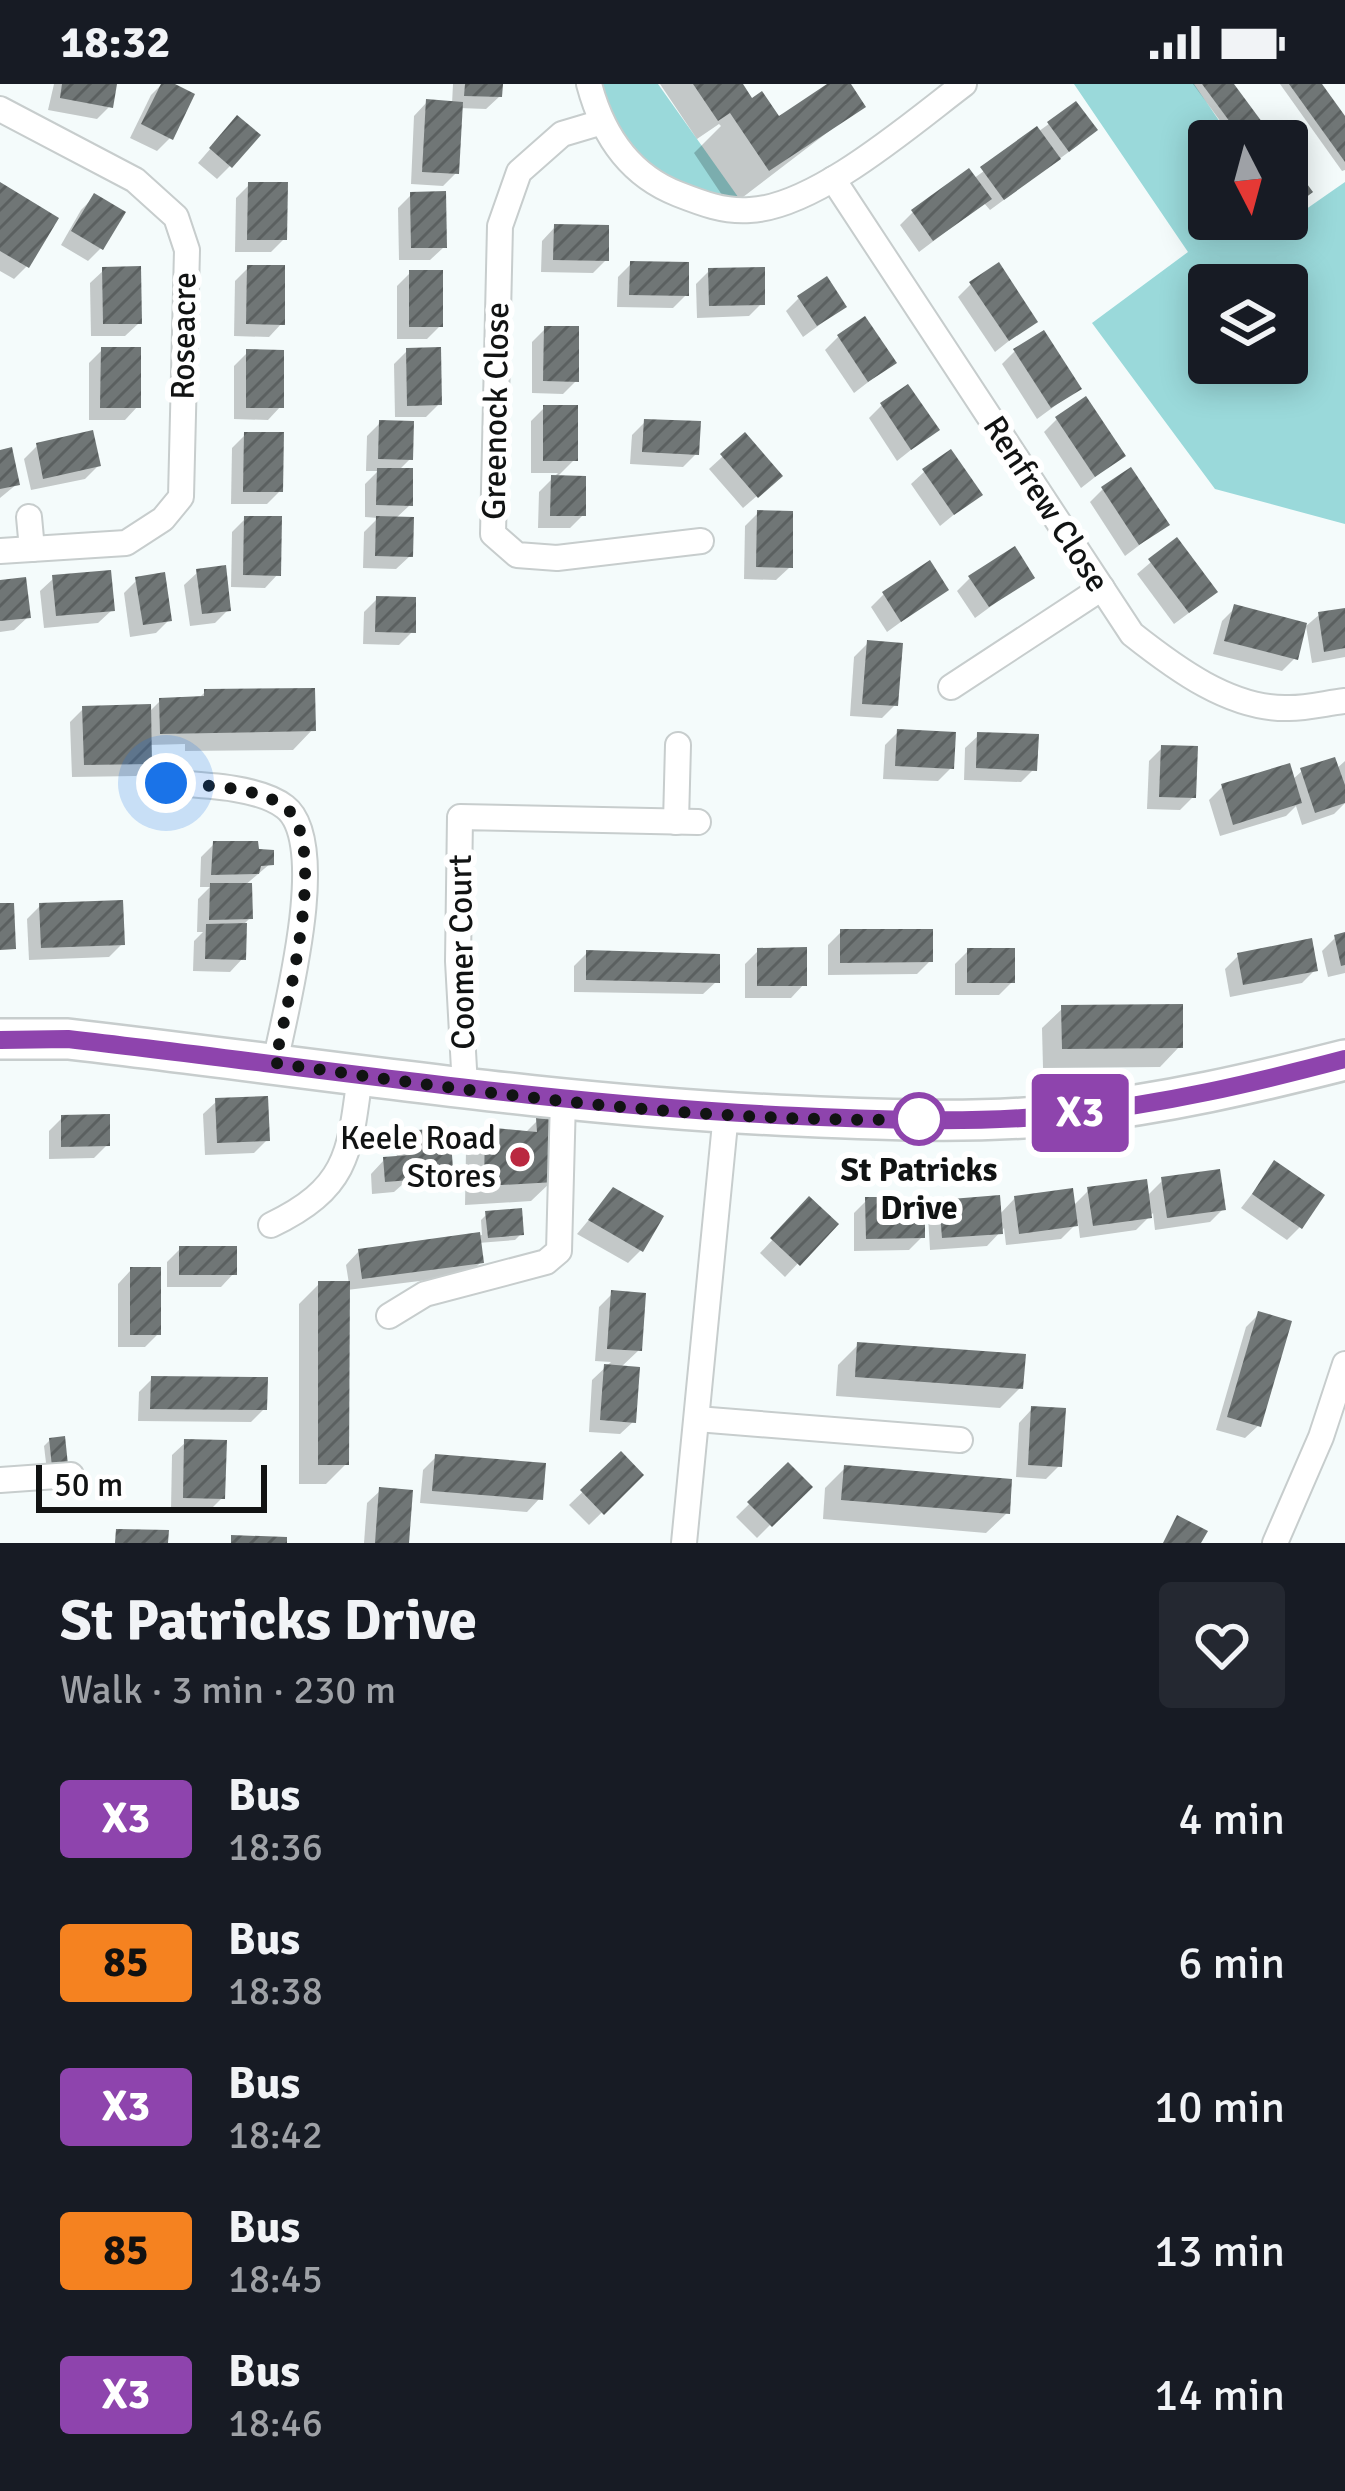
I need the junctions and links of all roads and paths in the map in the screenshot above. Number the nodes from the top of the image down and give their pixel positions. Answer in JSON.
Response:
{"nodes":[{"id":1,"x":589,"y":84,"type":"edge"},
{"id":2,"x":964,"y":84,"type":"edge"},
{"id":3,"x":0,"y":109,"type":"edge"},
{"id":4,"x":599,"y":123,"type":"junction"},
{"id":5,"x":833,"y":178,"type":"junction"},
{"id":6,"x":29,"y":517,"type":"dead end"},
{"id":7,"x":701,"y":541,"type":"dead end"},
{"id":8,"x":32,"y":549,"type":"junction"},
{"id":9,"x":0,"y":551,"type":"edge"},
{"id":10,"x":1102,"y":588,"type":"junction"},
{"id":11,"x":951,"y":687,"type":"dead end"},
{"id":12,"x":1345,"y":701,"type":"edge"},
{"id":13,"x":678,"y":745,"type":"dead end"},
{"id":14,"x":166,"y":783,"type":"dead end"},
{"id":15,"x":0,"y":1040,"type":"edge"},
{"id":16,"x":1345,"y":1060,"type":"edge"},
{"id":17,"x":275,"y":1063,"type":"junction"},
{"id":18,"x":360,"y":1075,"type":"junction"},
{"id":19,"x":465,"y":1087,"type":"junction"},
{"id":20,"x":563,"y":1099,"type":"junction"},
{"id":21,"x":726,"y":1113,"type":"junction"},
{"id":22,"x":271,"y":1225,"type":"dead end"},
{"id":23,"x":389,"y":1316,"type":"dead end"},
{"id":24,"x":1345,"y":1364,"type":"edge"},
{"id":25,"x":697,"y":1419,"type":"junction"},
{"id":26,"x":960,"y":1440,"type":"dead end"},
{"id":27,"x":71,"y":1475,"type":"dead end"},
{"id":28,"x":0,"y":1480,"type":"edge"},
{"id":29,"x":684,"y":1543,"type":"edge"},
{"id":30,"x":1275,"y":1543,"type":"edge"}],
"edges":[{"from":1,"to":4,"type":"street"},
{"from":2,"to":5,"type":"street"},
{"from":3,"to":8,"type":"street","name":"Roseacre"},
{"from":4,"to":5,"type":"street"},
{"from":4,"to":7,"type":"street","name":"Greenock Close"},
{"from":5,"to":10,"type":"street","name":"Renfrew Close"},
{"from":6,"to":8,"type":"street"},
{"from":8,"to":9,"type":"street","name":"Roseacre"},
{"from":10,"to":11,"type":"street"},
{"from":10,"to":12,"type":"street","name":"Renfrew Close"},
{"from":13,"to":19,"type":"street","name":"Coomer Court"},
{"from":14,"to":17,"type":"street"},
{"from":15,"to":17,"type":"main road"},
{"from":16,"to":21,"type":"main road"},
{"from":17,"to":18,"type":"main road"},
{"from":18,"to":19,"type":"main road"},
{"from":18,"to":22,"type":"street"},
{"from":19,"to":20,"type":"main road"},
{"from":20,"to":21,"type":"main road"},
{"from":20,"to":23,"type":"street"},
{"from":21,"to":25,"type":"street"},
{"from":24,"to":30,"type":"street"},
{"from":25,"to":26,"type":"street"},
{"from":25,"to":29,"type":"street"},
{"from":27,"to":28,"type":"street"}]}
